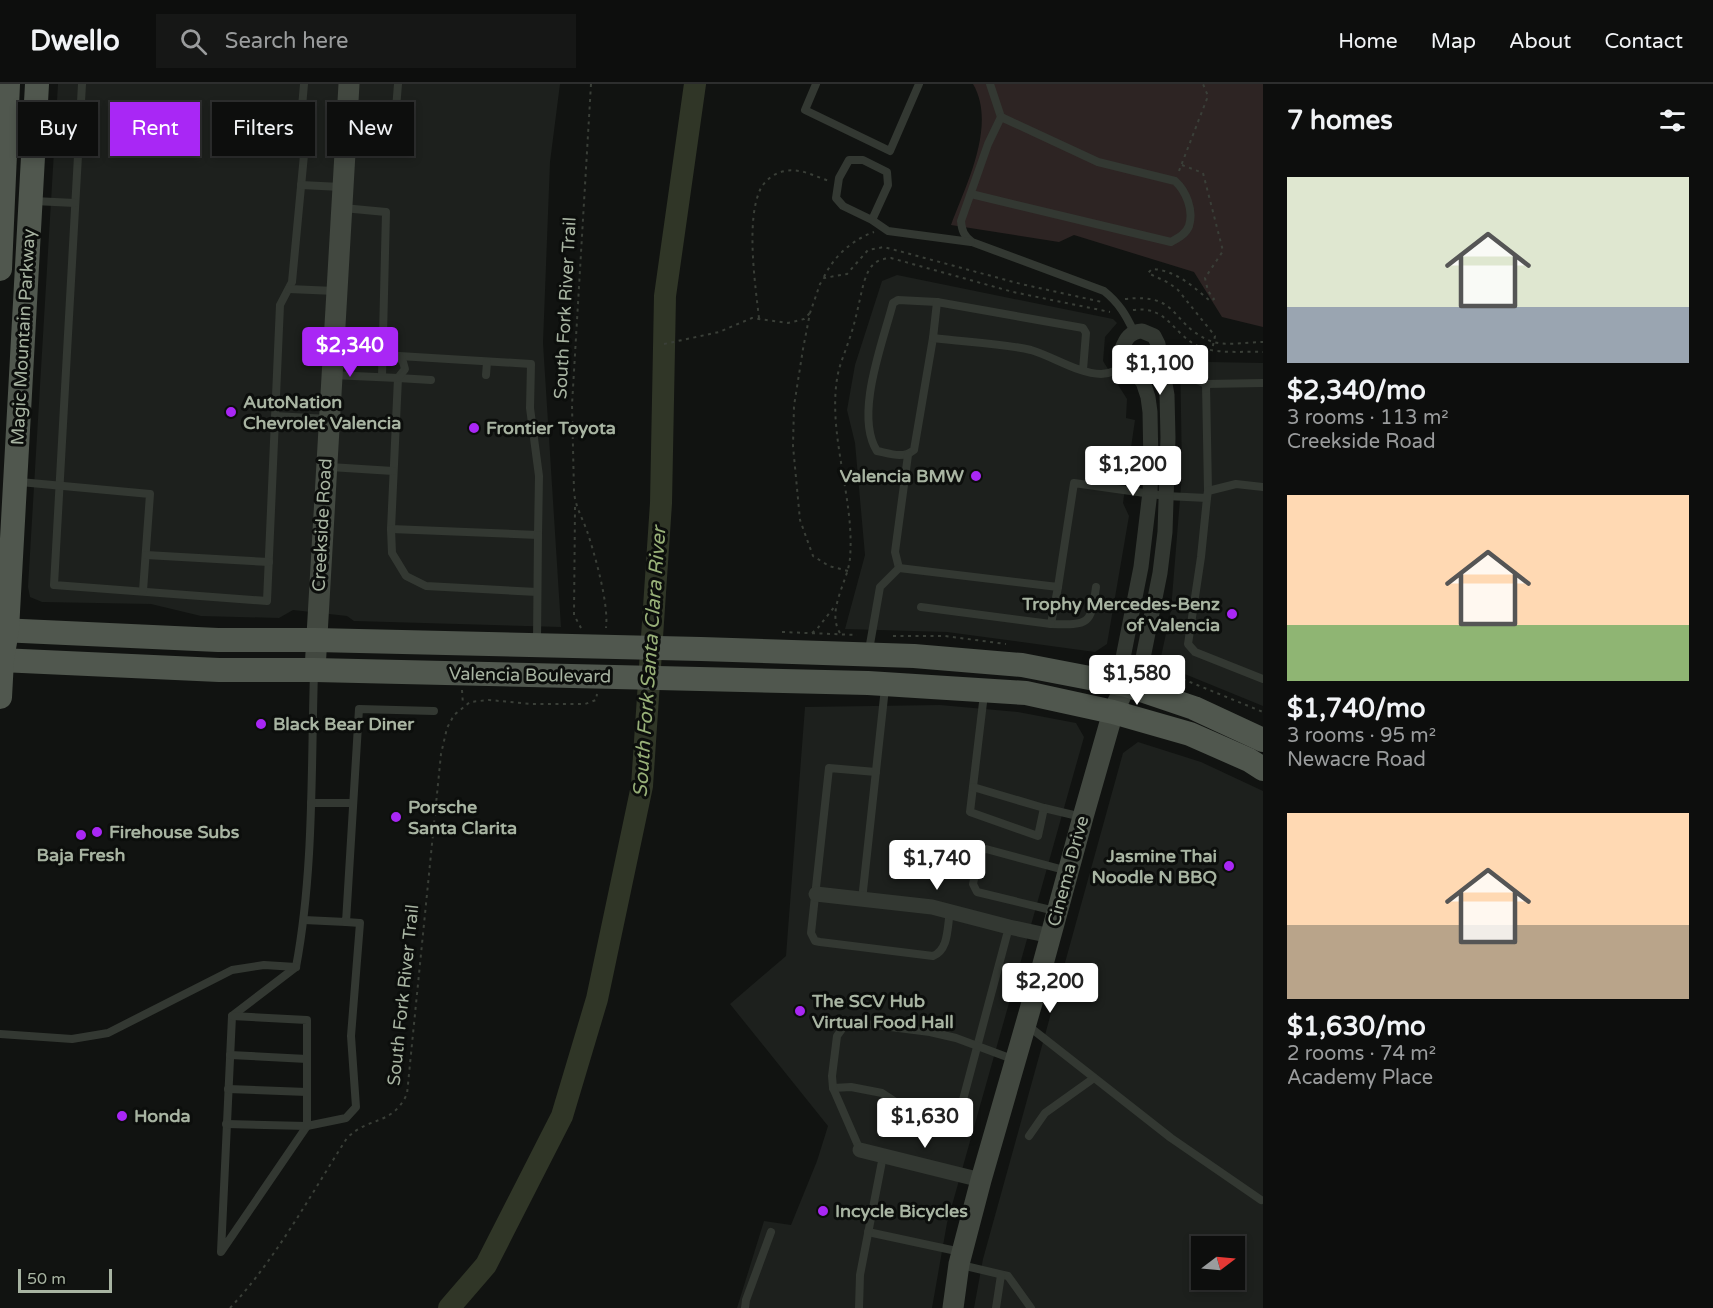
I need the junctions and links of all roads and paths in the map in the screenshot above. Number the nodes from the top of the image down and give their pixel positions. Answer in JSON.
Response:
{"nodes":[{"id":1,"x":8,"y":84,"type":"edge"},
{"id":2,"x":37,"y":84,"type":"edge"},
{"id":3,"x":82,"y":84,"type":"edge"},
{"id":4,"x":304,"y":84,"type":"edge"},
{"id":5,"x":349,"y":84,"type":"edge"},
{"id":6,"x":398,"y":84,"type":"edge"},
{"id":7,"x":591,"y":84,"type":"edge"},
{"id":8,"x":816,"y":84,"type":"edge"},
{"id":9,"x":919,"y":84,"type":"edge"},
{"id":10,"x":990,"y":84,"type":"edge"},
{"id":11,"x":1203,"y":84,"type":"edge"},
{"id":12,"x":348,"y":102,"type":"edge"},
{"id":13,"x":397,"y":102,"type":"edge"},
{"id":14,"x":1001,"y":117,"type":"junction"},
{"id":15,"x":345,"y":156,"type":"edge"},
{"id":16,"x":1182,"y":165,"type":"junction"},
{"id":17,"x":1175,"y":181,"type":"junction"},
{"id":18,"x":838,"y":184,"type":"junction"},
{"id":19,"x":301,"y":185,"type":"junction"},
{"id":20,"x":970,"y":194,"type":"junction"},
{"id":21,"x":342,"y":197,"type":"junction"},
{"id":22,"x":31,"y":201,"type":"junction"},
{"id":23,"x":75,"y":203,"type":"junction"},
{"id":24,"x":872,"y":220,"type":"junction"},
{"id":25,"x":1,"y":229,"type":"edge"},
{"id":26,"x":886,"y":229,"type":"junction"},
{"id":27,"x":972,"y":242,"type":"junction"},
{"id":28,"x":9,"y":268,"type":"edge"},
{"id":29,"x":824,"y":278,"type":"dead end"},
{"id":30,"x":289,"y":289,"type":"junction"},
{"id":31,"x":336,"y":291,"type":"junction"},
{"id":32,"x":937,"y":302,"type":"junction"},
{"id":33,"x":1124,"y":311,"type":"junction"},
{"id":34,"x":810,"y":313,"type":"dead end"},
{"id":35,"x":759,"y":318,"type":"junction"},
{"id":36,"x":1134,"y":332,"type":"junction"},
{"id":37,"x":933,"y":338,"type":"junction"},
{"id":38,"x":664,"y":344,"type":"dead end"},
{"id":39,"x":1212,"y":350,"type":"junction"},
{"id":40,"x":1263,"y":352,"type":"edge"},
{"id":41,"x":333,"y":353,"type":"junction"},
{"id":42,"x":383,"y":355,"type":"junction"},
{"id":43,"x":399,"y":356,"type":"junction"},
{"id":44,"x":487,"y":362,"type":"junction"},
{"id":45,"x":1127,"y":364,"type":"junction"},
{"id":46,"x":1083,"y":370,"type":"junction"},
{"id":47,"x":331,"y":374,"type":"junction"},
{"id":48,"x":486,"y":375,"type":"dead end"},
{"id":49,"x":1162,"y":375,"type":"junction"},
{"id":50,"x":382,"y":377,"type":"junction"},
{"id":51,"x":398,"y":378,"type":"junction"},
{"id":52,"x":431,"y":380,"type":"dead end"},
{"id":53,"x":1143,"y":382,"type":"junction"},
{"id":54,"x":1263,"y":383,"type":"edge"},
{"id":55,"x":1206,"y":384,"type":"junction"},
{"id":56,"x":275,"y":416,"type":"junction"},
{"id":57,"x":328,"y":419,"type":"junction"},
{"id":58,"x":908,"y":455,"type":"junction"},
{"id":59,"x":325,"y":467,"type":"junction"},
{"id":60,"x":393,"y":471,"type":"junction"},
{"id":61,"x":15,"y":482,"type":"junction"},
{"id":62,"x":58,"y":485,"type":"junction"},
{"id":63,"x":1263,"y":487,"type":"edge"},
{"id":64,"x":1150,"y":492,"type":"junction"},
{"id":65,"x":1207,"y":494,"type":"junction"},
{"id":66,"x":1166,"y":496,"type":"junction"},
{"id":67,"x":575,"y":503,"type":"junction"},
{"id":68,"x":391,"y":529,"type":"junction"},
{"id":69,"x":587,"y":531,"type":"dead end"},
{"id":70,"x":538,"y":535,"type":"junction"},
{"id":71,"x":146,"y":555,"type":"junction"},
{"id":72,"x":269,"y":562,"type":"junction"},
{"id":73,"x":899,"y":568,"type":"junction"},
{"id":74,"x":1058,"y":587,"type":"junction"},
{"id":75,"x":1096,"y":587,"type":"dead end"},
{"id":76,"x":143,"y":591,"type":"junction"},
{"id":77,"x":537,"y":592,"type":"junction"},
{"id":78,"x":836,"y":605,"type":"junction"},
{"id":79,"x":921,"y":607,"type":"dead end"},
{"id":80,"x":1051,"y":624,"type":"junction"},
{"id":81,"x":3,"y":630,"type":"edge"},
{"id":82,"x":772,"y":632,"type":"dead end"},
{"id":83,"x":841,"y":634,"type":"dead end"},
{"id":84,"x":584,"y":638,"type":"junction"},
{"id":85,"x":316,"y":640,"type":"junction"},
{"id":86,"x":537,"y":645,"type":"junction"},
{"id":87,"x":869,"y":655,"type":"junction"},
{"id":88,"x":1,"y":660,"type":"edge"},
{"id":89,"x":315,"y":670,"type":"junction"},
{"id":90,"x":1263,"y":679,"type":"edge"},
{"id":91,"x":885,"y":683,"type":"junction"},
{"id":92,"x":461,"y":684,"type":"dead end"},
{"id":93,"x":1126,"y":685,"type":"junction"},
{"id":94,"x":984,"y":690,"type":"junction"},
{"id":95,"x":0,"y":697,"type":"edge"},
{"id":96,"x":546,"y":704,"type":"dead end"},
{"id":97,"x":463,"y":706,"type":"junction"},
{"id":98,"x":434,"y":711,"type":"dead end"},
{"id":99,"x":1113,"y":712,"type":"junction"},
{"id":100,"x":1263,"y":740,"type":"edge"},
{"id":101,"x":1263,"y":769,"type":"edge"},
{"id":102,"x":876,"y":772,"type":"junction"},
{"id":103,"x":973,"y":787,"type":"junction"},
{"id":104,"x":310,"y":803,"type":"junction"},
{"id":105,"x":352,"y":803,"type":"junction"},
{"id":106,"x":1044,"y":808,"type":"junction"},
{"id":107,"x":1083,"y":817,"type":"junction"},
{"id":108,"x":1069,"y":872,"type":"junction"},
{"id":109,"x":816,"y":894,"type":"junction"},
{"id":110,"x":862,"y":900,"type":"junction"},
{"id":111,"x":950,"y":912,"type":"junction"},
{"id":112,"x":1058,"y":912,"type":"junction"},
{"id":113,"x":304,"y":920,"type":"junction"},
{"id":114,"x":346,"y":922,"type":"junction"},
{"id":115,"x":1009,"y":927,"type":"junction"},
{"id":116,"x":1051,"y":936,"type":"junction"},
{"id":117,"x":296,"y":967,"type":"junction"},
{"id":118,"x":232,"y":1016,"type":"junction"},
{"id":119,"x":1026,"y":1024,"type":"junction"},
{"id":120,"x":0,"y":1034,"type":"edge"},
{"id":121,"x":978,"y":1046,"type":"junction"},
{"id":122,"x":230,"y":1055,"type":"junction"},
{"id":123,"x":307,"y":1059,"type":"junction"},
{"id":124,"x":1016,"y":1060,"type":"junction"},
{"id":125,"x":1094,"y":1078,"type":"junction"},
{"id":126,"x":833,"y":1088,"type":"junction"},
{"id":127,"x":228,"y":1089,"type":"junction"},
{"id":128,"x":307,"y":1092,"type":"junction"},
{"id":129,"x":226,"y":1124,"type":"junction"},
{"id":130,"x":307,"y":1126,"type":"junction"},
{"id":131,"x":1029,"y":1136,"type":"dead end"},
{"id":132,"x":860,"y":1150,"type":"joint"},
{"id":133,"x":883,"y":1156,"type":"junction"},
{"id":134,"x":981,"y":1180,"type":"junction"},
{"id":135,"x":1261,"y":1200,"type":"dead end"},
{"id":136,"x":771,"y":1232,"type":"dead end"},
{"id":137,"x":868,"y":1232,"type":"junction"},
{"id":138,"x":961,"y":1258,"type":"junction"},
{"id":139,"x":1001,"y":1275,"type":"junction"},
{"id":140,"x":230,"y":1308,"type":"edge"},
{"id":141,"x":745,"y":1308,"type":"edge"},
{"id":142,"x":859,"y":1308,"type":"edge"},
{"id":143,"x":953,"y":1308,"type":"edge"},
{"id":144,"x":996,"y":1308,"type":"edge"},
{"id":145,"x":1031,"y":1308,"type":"edge"}],
"edges":[{"from":1,"to":25,"type":"main road","name":"Magic Mountain Parkway"},
{"from":2,"to":22,"type":"main road","name":"Magic Mountain Parkway"},
{"from":3,"to":23,"type":"lane"},
{"from":4,"to":19,"type":"lane"},
{"from":5,"to":12,"type":"street","name":"Creekside Road"},
{"from":6,"to":13,"type":"lane"},
{"from":7,"to":67,"type":"path","name":"South Fork River Trail"},
{"from":8,"to":9,"type":"lane"},
{"from":10,"to":14,"type":"lane"},
{"from":11,"to":16,"type":"path"},
{"from":14,"to":17,"type":"lane"},
{"from":14,"to":20,"type":"lane"},
{"from":15,"to":21,"type":"street","name":"Creekside Road"},
{"from":16,"to":17,"type":"path"},
{"from":16,"to":39,"type":"path"},
{"from":17,"to":20,"type":"lane"},
{"from":18,"to":24,"type":"lane"},
{"from":18,"to":24,"type":"lane"},
{"from":18,"to":35,"type":"path"},
{"from":19,"to":21,"type":"lane"},
{"from":19,"to":30,"type":"lane"},
{"from":20,"to":27,"type":"lane"},
{"from":21,"to":31,"type":"street","name":"Creekside Road"},
{"from":21,"to":42,"type":"lane"},
{"from":22,"to":23,"type":"lane"},
{"from":22,"to":28,"type":"main road","name":"Magic Mountain Parkway"},
{"from":23,"to":62,"type":"lane"},
{"from":24,"to":26,"type":"lane"},
{"from":25,"to":28,"type":"main road","name":"Magic Mountain Parkway"},
{"from":26,"to":27,"type":"lane"},
{"from":26,"to":29,"type":"path"},
{"from":27,"to":33,"type":"lane"},
{"from":28,"to":61,"type":"main road","name":"Magic Mountain Parkway"},
{"from":30,"to":31,"type":"lane"},
{"from":30,"to":56,"type":"lane"},
{"from":31,"to":41,"type":"street","name":"Creekside Road"},
{"from":32,"to":37,"type":"lane"},
{"from":32,"to":46,"type":"lane"},
{"from":32,"to":58,"type":"lane"},
{"from":33,"to":36,"type":"lane"},
{"from":33,"to":39,"type":"path"},
{"from":33,"to":78,"type":"path"},
{"from":34,"to":35,"type":"path"},
{"from":35,"to":38,"type":"path"},
{"from":36,"to":45,"type":"street"},
{"from":36,"to":49,"type":"street"},
{"from":37,"to":46,"type":"lane"},
{"from":37,"to":58,"type":"lane"},
{"from":39,"to":40,"type":"path"},
{"from":41,"to":42,"type":"lane"},
{"from":41,"to":47,"type":"street","name":"Creekside Road"},
{"from":42,"to":43,"type":"lane"},
{"from":42,"to":50,"type":"lane"},
{"from":43,"to":44,"type":"lane"},
{"from":43,"to":51,"type":"lane"},
{"from":44,"to":48,"type":"lane"},
{"from":44,"to":70,"type":"lane"},
{"from":45,"to":46,"type":"lane"},
{"from":45,"to":53,"type":"street"},
{"from":47,"to":50,"type":"lane"},
{"from":47,"to":57,"type":"street","name":"Creekside Road"},
{"from":49,"to":53,"type":"street"},
{"from":49,"to":55,"type":"lane"},
{"from":49,"to":66,"type":"street"},
{"from":50,"to":51,"type":"lane"},
{"from":51,"to":52,"type":"lane"},
{"from":51,"to":60,"type":"lane"},
{"from":53,"to":64,"type":"street"},
{"from":54,"to":55,"type":"lane"},
{"from":55,"to":65,"type":"lane"},
{"from":56,"to":57,"type":"lane"},
{"from":56,"to":72,"type":"lane"},
{"from":57,"to":59,"type":"street","name":"Creekside Road"},
{"from":58,"to":73,"type":"lane"},
{"from":59,"to":60,"type":"lane"},
{"from":59,"to":85,"type":"street","name":"Creekside Road"},
{"from":60,"to":68,"type":"lane"},
{"from":61,"to":62,"type":"lane"},
{"from":61,"to":81,"type":"main road","name":"Magic Mountain Parkway"},
{"from":62,"to":71,"type":"lane"},
{"from":62,"to":76,"type":"lane"},
{"from":63,"to":65,"type":"lane"},
{"from":64,"to":66,"type":"lane"},
{"from":64,"to":74,"type":"lane"},
{"from":64,"to":93,"type":"street"},
{"from":65,"to":66,"type":"lane"},
{"from":65,"to":90,"type":"lane"},
{"from":66,"to":93,"type":"street"},
{"from":67,"to":69,"type":"path","name":"South Fork River Trail"},
{"from":67,"to":84,"type":"path"},
{"from":68,"to":70,"type":"lane"},
{"from":68,"to":77,"type":"lane"},
{"from":70,"to":77,"type":"lane"},
{"from":71,"to":72,"type":"lane"},
{"from":71,"to":76,"type":"lane"},
{"from":72,"to":76,"type":"lane"},
{"from":73,"to":74,"type":"lane"},
{"from":73,"to":87,"type":"lane"},
{"from":74,"to":80,"type":"lane"},
{"from":75,"to":80,"type":"lane"},
{"from":77,"to":86,"type":"lane"},
{"from":78,"to":82,"type":"path"},
{"from":78,"to":83,"type":"path"},
{"from":79,"to":80,"type":"lane"},
{"from":81,"to":85,"type":"main road","name":"Valencia Boulevard"},
{"from":81,"to":88,"type":"main road","name":"Magic Mountain Parkway"},
{"from":84,"to":86,"type":"main road","name":"Valencia Boulevard"},
{"from":84,"to":87,"type":"main road","name":"Valencia Boulevard"},
{"from":85,"to":86,"type":"main road","name":"Valencia Boulevard"},
{"from":85,"to":89,"type":"street","name":"Creekside Road"},
{"from":87,"to":93,"type":"main road","name":"Valencia Boulevard"},
{"from":88,"to":89,"type":"main road","name":"Valencia Boulevard"},
{"from":88,"to":95,"type":"main road","name":"Magic Mountain Parkway"},
{"from":89,"to":91,"type":"main road","name":"Valencia Boulevard"},
{"from":89,"to":104,"type":"lane","name":"Creekside Road"},
{"from":91,"to":94,"type":"main road","name":"Valencia Boulevard"},
{"from":91,"to":102,"type":"lane"},
{"from":92,"to":97,"type":"path"},
{"from":93,"to":99,"type":"street","name":"Cinema Drive"},
{"from":93,"to":100,"type":"main road","name":"Valencia Boulevard"},
{"from":94,"to":99,"type":"main road","name":"Valencia Boulevard"},
{"from":94,"to":103,"type":"lane"},
{"from":96,"to":97,"type":"path"},
{"from":97,"to":140,"type":"path","name":"South Fork River Trail"},
{"from":98,"to":105,"type":"lane"},
{"from":99,"to":101,"type":"main road","name":"Valencia Boulevard"},
{"from":99,"to":107,"type":"street","name":"Cinema Drive"},
{"from":102,"to":109,"type":"lane"},
{"from":102,"to":110,"type":"lane"},
{"from":103,"to":106,"type":"lane"},
{"from":103,"to":106,"type":"lane"},
{"from":104,"to":105,"type":"lane"},
{"from":104,"to":113,"type":"lane","name":"Creekside Road"},
{"from":105,"to":114,"type":"lane"},
{"from":106,"to":107,"type":"lane"},
{"from":107,"to":108,"type":"street","name":"Cinema Drive"},
{"from":108,"to":112,"type":"street","name":"Cinema Drive"},
{"from":108,"to":112,"type":"lane"},
{"from":109,"to":110,"type":"street"},
{"from":109,"to":111,"type":"lane"},
{"from":110,"to":111,"type":"street"},
{"from":111,"to":115,"type":"street"},
{"from":112,"to":116,"type":"street","name":"Cinema Drive"},
{"from":113,"to":114,"type":"lane"},
{"from":113,"to":117,"type":"lane","name":"Creekside Road"},
{"from":114,"to":130,"type":"lane"},
{"from":115,"to":116,"type":"street"},
{"from":115,"to":121,"type":"lane"},
{"from":116,"to":119,"type":"street","name":"Cinema Drive"},
{"from":117,"to":118,"type":"lane"},
{"from":117,"to":120,"type":"lane"},
{"from":118,"to":122,"type":"lane"},
{"from":118,"to":123,"type":"lane"},
{"from":119,"to":124,"type":"street","name":"Cinema Drive"},
{"from":119,"to":125,"type":"lane"},
{"from":121,"to":124,"type":"lane"},
{"from":121,"to":126,"type":"lane"},
{"from":121,"to":126,"type":"lane"},
{"from":122,"to":123,"type":"lane"},
{"from":122,"to":127,"type":"lane"},
{"from":123,"to":128,"type":"lane"},
{"from":124,"to":134,"type":"street","name":"Cinema Drive"},
{"from":125,"to":131,"type":"lane"},
{"from":125,"to":135,"type":"lane"},
{"from":126,"to":132,"type":"lane"},
{"from":127,"to":128,"type":"lane"},
{"from":127,"to":129,"type":"lane"},
{"from":128,"to":130,"type":"lane"},
{"from":129,"to":130,"type":"lane"},
{"from":129,"to":130,"type":"lane"},
{"from":132,"to":133,"type":"street"},
{"from":133,"to":134,"type":"street"},
{"from":133,"to":137,"type":"lane"},
{"from":134,"to":138,"type":"street","name":"Cinema Drive"},
{"from":136,"to":141,"type":"lane"},
{"from":137,"to":138,"type":"lane"},
{"from":137,"to":142,"type":"lane"},
{"from":138,"to":139,"type":"lane"},
{"from":138,"to":143,"type":"street","name":"Cinema Drive"},
{"from":139,"to":144,"type":"lane"},
{"from":139,"to":145,"type":"lane"}]}
